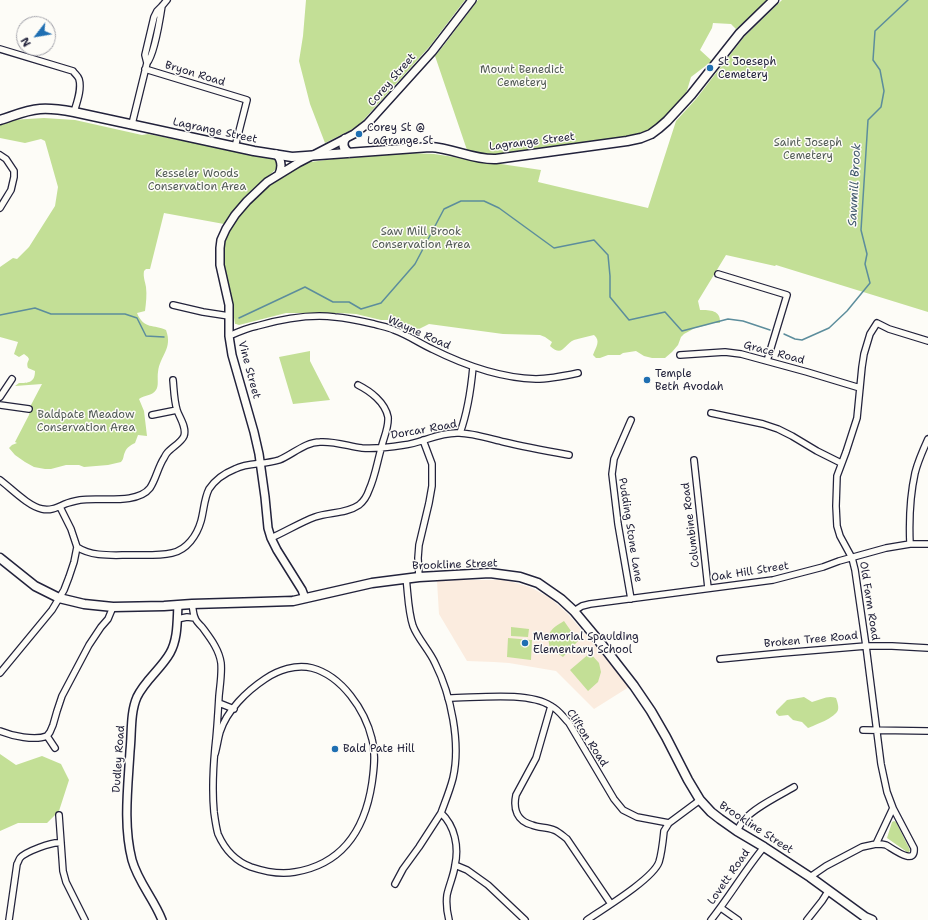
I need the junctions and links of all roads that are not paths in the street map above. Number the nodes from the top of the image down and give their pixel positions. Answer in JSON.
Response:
{"nodes":[{"id":1,"x":167,"y":0,"type":"edge"},
{"id":2,"x":472,"y":0,"type":"edge"},
{"id":3,"x":774,"y":0,"type":"edge"},
{"id":4,"x":0,"y":49,"type":"edge"},
{"id":5,"x":146,"y":66,"type":"junction"},
{"id":6,"x":74,"y":112,"type":"junction"},
{"id":7,"x":0,"y":120,"type":"edge"},
{"id":8,"x":132,"y":124,"type":"junction"},
{"id":9,"x":345,"y":139,"type":"junction"},
{"id":10,"x":235,"y":147,"type":"junction"},
{"id":11,"x":349,"y":152,"type":"junction"},
{"id":12,"x":276,"y":154,"type":"junction"},
{"id":13,"x":0,"y":155,"type":"edge"},
{"id":14,"x":312,"y":156,"type":"junction"},
{"id":15,"x":279,"y":174,"type":"junction"},
{"id":16,"x":0,"y":208,"type":"edge"},
{"id":17,"x":718,"y":274,"type":"dead end"},
{"id":18,"x":173,"y":305,"type":"dead end"},
{"id":19,"x":229,"y":316,"type":"junction"},
{"id":20,"x":228,"y":336,"type":"junction"},
{"id":21,"x":928,"y":341,"type":"edge"},
{"id":22,"x":680,"y":355,"type":"dead end"},
{"id":23,"x":767,"y":361,"type":"junction"},
{"id":24,"x":473,"y":367,"type":"junction"},
{"id":25,"x":578,"y":373,"type":"dead end"},
{"id":26,"x":12,"y":379,"type":"dead end"},
{"id":27,"x":173,"y":380,"type":"dead end"},
{"id":28,"x":358,"y":384,"type":"dead end"},
{"id":29,"x":860,"y":388,"type":"junction"},
{"id":30,"x":0,"y":397,"type":"edge"},
{"id":31,"x":0,"y":405,"type":"edge"},
{"id":32,"x":29,"y":409,"type":"dead end"},
{"id":33,"x":177,"y":410,"type":"junction"},
{"id":34,"x":711,"y":413,"type":"dead end"},
{"id":35,"x":152,"y":415,"type":"dead end"},
{"id":36,"x":631,"y":420,"type":"dead end"},
{"id":37,"x":460,"y":433,"type":"junction"},
{"id":38,"x":928,"y":439,"type":"edge"},
{"id":39,"x":423,"y":440,"type":"junction"},
{"id":40,"x":381,"y":447,"type":"junction"},
{"id":41,"x":569,"y":455,"type":"dead end"},
{"id":42,"x":694,"y":460,"type":"dead end"},
{"id":43,"x":261,"y":463,"type":"junction"},
{"id":44,"x":842,"y":463,"type":"junction"},
{"id":45,"x":0,"y":480,"type":"edge"},
{"id":46,"x":60,"y":507,"type":"junction"},
{"id":47,"x":271,"y":538,"type":"junction"},
{"id":48,"x":910,"y":544,"type":"junction"},
{"id":49,"x":928,"y":544,"type":"edge"},
{"id":50,"x":77,"y":547,"type":"junction"},
{"id":51,"x":0,"y":558,"type":"edge"},
{"id":52,"x":852,"y":558,"type":"junction"},
{"id":53,"x":419,"y":577,"type":"junction"},
{"id":54,"x":406,"y":578,"type":"junction"},
{"id":55,"x":708,"y":588,"type":"junction"},
{"id":56,"x":59,"y":598,"type":"junction"},
{"id":57,"x":306,"y":598,"type":"junction"},
{"id":58,"x":631,"y":599,"type":"junction"},
{"id":59,"x":192,"y":604,"type":"junction"},
{"id":60,"x":178,"y":605,"type":"junction"},
{"id":61,"x":113,"y":607,"type":"junction"},
{"id":62,"x":574,"y":611,"type":"junction"},
{"id":63,"x":195,"y":618,"type":"junction"},
{"id":64,"x":177,"y":619,"type":"junction"},
{"id":65,"x":866,"y":646,"type":"junction"},
{"id":66,"x":928,"y":648,"type":"edge"},
{"id":67,"x":720,"y":659,"type":"dead end"},
{"id":68,"x":0,"y":673,"type":"edge"},
{"id":69,"x":448,"y":698,"type":"junction"},
{"id":70,"x":219,"y":703,"type":"junction"},
{"id":71,"x":551,"y":706,"type":"junction"},
{"id":72,"x":234,"y":709,"type":"junction"},
{"id":73,"x":863,"y":730,"type":"dead end"},
{"id":74,"x":877,"y":730,"type":"junction"},
{"id":75,"x":0,"y":731,"type":"edge"},
{"id":76,"x":928,"y":731,"type":"edge"},
{"id":77,"x":47,"y":736,"type":"junction"},
{"id":78,"x":55,"y":748,"type":"dead end"},
{"id":79,"x":215,"y":754,"type":"junction"},
{"id":80,"x":794,"y":787,"type":"dead end"},
{"id":81,"x":700,"y":800,"type":"junction"},
{"id":82,"x":893,"y":808,"type":"junction"},
{"id":83,"x":441,"y":813,"type":"junction"},
{"id":84,"x":59,"y":815,"type":"dead end"},
{"id":85,"x":669,"y":824,"type":"junction"},
{"id":86,"x":737,"y":831,"type":"junction"},
{"id":87,"x":60,"y":843,"type":"junction"},
{"id":88,"x":876,"y":844,"type":"junction"},
{"id":89,"x":764,"y":847,"type":"junction"},
{"id":90,"x":455,"y":865,"type":"junction"},
{"id":91,"x":810,"y":877,"type":"junction"},
{"id":92,"x":395,"y":884,"type":"dead end"},
{"id":93,"x":829,"y":890,"type":"junction"},
{"id":94,"x":611,"y":904,"type":"junction"},
{"id":95,"x":721,"y":908,"type":"junction"},
{"id":96,"x":9,"y":920,"type":"edge"},
{"id":97,"x":85,"y":920,"type":"edge"},
{"id":98,"x":162,"y":920,"type":"edge"},
{"id":99,"x":448,"y":920,"type":"edge"},
{"id":100,"x":525,"y":920,"type":"edge"},
{"id":101,"x":587,"y":920,"type":"edge"},
{"id":102,"x":711,"y":920,"type":"edge"},
{"id":103,"x":738,"y":920,"type":"edge"},
{"id":104,"x":807,"y":920,"type":"edge"},
{"id":105,"x":872,"y":920,"type":"edge"}],
"edges":[{"from":1,"to":5,"type":"street"},
{"from":2,"to":9,"type":"street","name":"Corey Street"},
{"from":3,"to":11,"type":"main road","name":"Lagrange Street"},
{"from":4,"to":6,"type":"street"},
{"from":5,"to":8,"type":"street"},
{"from":5,"to":10,"type":"street","name":"Bryon Road"},
{"from":6,"to":7,"type":"main road","name":"Lagrange Street"},
{"from":6,"to":8,"type":"main road","name":"Lagrange Street"},
{"from":8,"to":10,"type":"main road","name":"Lagrange Street"},
{"from":9,"to":11,"type":"main road"},
{"from":9,"to":14,"type":"street","name":"Corey Street"},
{"from":10,"to":12,"type":"main road","name":"Lagrange Street"},
{"from":11,"to":14,"type":"main road","name":"Lagrange Street"},
{"from":12,"to":14,"type":"main road","name":"Lagrange Street"},
{"from":12,"to":15,"type":"street"},
{"from":13,"to":16,"type":"street"},
{"from":14,"to":15,"type":"street","name":"Vine Street"},
{"from":15,"to":19,"type":"street","name":"Vine Street"},
{"from":17,"to":23,"type":"street"},
{"from":18,"to":19,"type":"street"},
{"from":19,"to":20,"type":"street","name":"Vine Street"},
{"from":20,"to":24,"type":"street","name":"Wayne Road"},
{"from":20,"to":43,"type":"street","name":"Vine Street"},
{"from":21,"to":29,"type":"street","name":"Old Farm Road"},
{"from":22,"to":23,"type":"street","name":"Grace Road"},
{"from":23,"to":29,"type":"street","name":"Grace Road"},
{"from":24,"to":25,"type":"street","name":"Wayne Road"},
{"from":24,"to":37,"type":"street"},
{"from":26,"to":30,"type":"street"},
{"from":27,"to":33,"type":"street"},
{"from":28,"to":40,"type":"street"},
{"from":29,"to":44,"type":"street","name":"Old Farm Road"},
{"from":31,"to":32,"type":"street"},
{"from":33,"to":35,"type":"street"},
{"from":33,"to":46,"type":"street"},
{"from":34,"to":44,"type":"street"},
{"from":36,"to":58,"type":"street","name":"Pudding Stone Lane"},
{"from":37,"to":39,"type":"street","name":"Dorcar Road"},
{"from":37,"to":41,"type":"street","name":"Dorcar Road"},
{"from":38,"to":48,"type":"street"},
{"from":39,"to":40,"type":"street","name":"Dorcar Road"},
{"from":39,"to":53,"type":"street"},
{"from":40,"to":43,"type":"street","name":"Dorcar Road"},
{"from":40,"to":47,"type":"street"},
{"from":42,"to":55,"type":"street","name":"Columbine Road"},
{"from":43,"to":47,"type":"street","name":"Vine Street"},
{"from":43,"to":50,"type":"street","name":"Dorcar Road"},
{"from":44,"to":52,"type":"street","name":"Old Farm Road"},
{"from":45,"to":46,"type":"street"},
{"from":46,"to":50,"type":"street"},
{"from":47,"to":57,"type":"street","name":"Vine Street"},
{"from":48,"to":49,"type":"street","name":"Oak Hill Street"},
{"from":48,"to":52,"type":"street","name":"Oak Hill Street"},
{"from":50,"to":56,"type":"street"},
{"from":51,"to":56,"type":"main road","name":"Brookline Street"},
{"from":52,"to":55,"type":"street","name":"Oak Hill Street"},
{"from":52,"to":65,"type":"street","name":"Old Farm Road"},
{"from":53,"to":54,"type":"main road","name":"Brookline Street"},
{"from":53,"to":62,"type":"main road","name":"Brookline Street"},
{"from":54,"to":57,"type":"main road","name":"Brookline Street"},
{"from":54,"to":69,"type":"street"},
{"from":55,"to":58,"type":"street","name":"Oak Hill Street"},
{"from":56,"to":61,"type":"main road","name":"Brookline Street"},
{"from":56,"to":68,"type":"street"},
{"from":57,"to":59,"type":"main road","name":"Brookline Street"},
{"from":58,"to":62,"type":"street","name":"Oak Hill Street"},
{"from":59,"to":60,"type":"main road","name":"Brookline Street"},
{"from":59,"to":63,"type":"street"},
{"from":60,"to":61,"type":"main road","name":"Brookline Street"},
{"from":60,"to":64,"type":"street","name":"Dudley Road"},
{"from":61,"to":77,"type":"street"},
{"from":62,"to":81,"type":"main road","name":"Brookline Street"},
{"from":63,"to":64,"type":"street"},
{"from":63,"to":70,"type":"street"},
{"from":64,"to":98,"type":"street","name":"Dudley Road"},
{"from":65,"to":66,"type":"street","name":"Broken Tree Road"},
{"from":65,"to":67,"type":"street","name":"Broken Tree Road"},
{"from":65,"to":74,"type":"street","name":"Old Farm Road"},
{"from":69,"to":71,"type":"street","name":"Clifton Road"},
{"from":69,"to":83,"type":"street"},
{"from":70,"to":72,"type":"street"},
{"from":70,"to":79,"type":"street"},
{"from":71,"to":85,"type":"street","name":"Clifton Road"},
{"from":71,"to":94,"type":"street"},
{"from":72,"to":79,"type":"street"},
{"from":72,"to":79,"type":"street"},
{"from":73,"to":74,"type":"street"},
{"from":74,"to":76,"type":"street"},
{"from":74,"to":82,"type":"street","name":"Old Farm Road"},
{"from":75,"to":77,"type":"street"},
{"from":77,"to":78,"type":"street"},
{"from":80,"to":86,"type":"street"},
{"from":81,"to":85,"type":"street"},
{"from":81,"to":86,"type":"main road","name":"Brookline Street"},
{"from":82,"to":88,"type":"street"},
{"from":82,"to":88,"type":"street","name":"Old Farm Road"},
{"from":83,"to":90,"type":"street"},
{"from":83,"to":92,"type":"street"},
{"from":84,"to":87,"type":"street"},
{"from":85,"to":94,"type":"street"},
{"from":86,"to":89,"type":"main road","name":"Brookline Street"},
{"from":87,"to":96,"type":"street"},
{"from":87,"to":97,"type":"street"},
{"from":88,"to":91,"type":"street"},
{"from":89,"to":91,"type":"main road","name":"Brookline Street"},
{"from":89,"to":95,"type":"street","name":"Lovett Road"},
{"from":90,"to":99,"type":"street"},
{"from":90,"to":100,"type":"street"},
{"from":91,"to":93,"type":"main road","name":"Brookline Street"},
{"from":93,"to":104,"type":"street"},
{"from":93,"to":105,"type":"main road","name":"Brookline Street"},
{"from":94,"to":101,"type":"street"},
{"from":95,"to":102,"type":"street","name":"Lovett Road"},
{"from":95,"to":103,"type":"street"}]}
